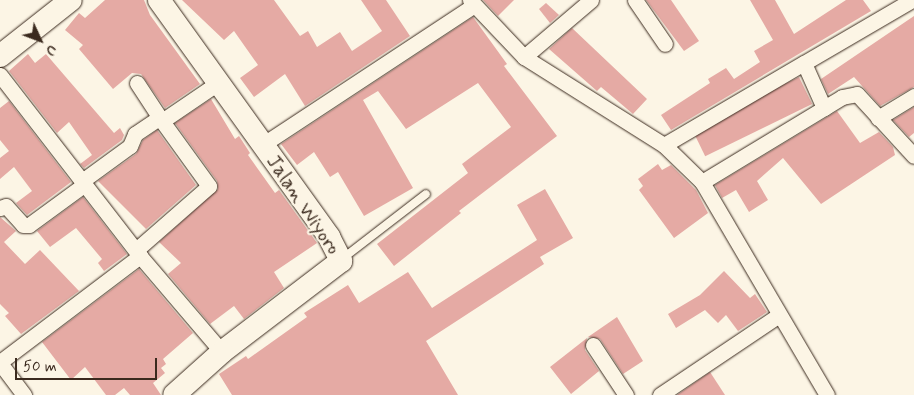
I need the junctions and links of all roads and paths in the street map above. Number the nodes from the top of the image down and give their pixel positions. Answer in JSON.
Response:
{"nodes":[{"id":1,"x":71,"y":0,"type":"edge"},
{"id":2,"x":159,"y":0,"type":"edge"},
{"id":3,"x":591,"y":0,"type":"edge"},
{"id":4,"x":635,"y":0,"type":"edge"},
{"id":5,"x":472,"y":2,"type":"edge"},
{"id":6,"x":912,"y":3,"type":"edge"},
{"id":7,"x":665,"y":44,"type":"dead end"},
{"id":8,"x":0,"y":56,"type":"edge"},
{"id":9,"x":524,"y":57,"type":"junction"},
{"id":10,"x":804,"y":64,"type":"junction"},
{"id":11,"x":0,"y":75,"type":"edge"},
{"id":12,"x":137,"y":82,"type":"dead end"},
{"id":13,"x":218,"y":83,"type":"junction"},
{"id":14,"x":914,"y":96,"type":"edge"},
{"id":15,"x":824,"y":108,"type":"junction"},
{"id":16,"x":878,"y":118,"type":"junction"},
{"id":17,"x":161,"y":119,"type":"junction"},
{"id":18,"x":262,"y":145,"type":"junction"},
{"id":19,"x":664,"y":145,"type":"junction"},
{"id":20,"x":914,"y":156,"type":"edge"},
{"id":21,"x":702,"y":182,"type":"junction"},
{"id":22,"x":84,"y":183,"type":"junction"},
{"id":23,"x":426,"y":194,"type":"dead end"},
{"id":24,"x":0,"y":208,"type":"edge"},
{"id":25,"x":138,"y":253,"type":"junction"},
{"id":26,"x":341,"y":261,"type":"junction"},
{"id":27,"x":779,"y":315,"type":"junction"},
{"id":28,"x":593,"y":345,"type":"dead end"},
{"id":29,"x":222,"y":352,"type":"junction"},
{"id":30,"x":0,"y":362,"type":"edge"},
{"id":31,"x":24,"y":395,"type":"edge"},
{"id":32,"x":174,"y":395,"type":"edge"},
{"id":33,"x":626,"y":395,"type":"edge"},
{"id":34,"x":661,"y":395,"type":"edge"},
{"id":35,"x":827,"y":395,"type":"edge"}],
"edges":[{"from":1,"to":8,"type":"street"},
{"from":2,"to":13,"type":"street","name":"Jalan Wiyoro"},
{"from":3,"to":9,"type":"street"},
{"from":4,"to":7,"type":"street"},
{"from":5,"to":9,"type":"street"},
{"from":5,"to":18,"type":"street"},
{"from":6,"to":10,"type":"street"},
{"from":9,"to":19,"type":"street"},
{"from":10,"to":15,"type":"street"},
{"from":10,"to":19,"type":"street"},
{"from":11,"to":22,"type":"street"},
{"from":12,"to":17,"type":"street"},
{"from":13,"to":17,"type":"street"},
{"from":13,"to":18,"type":"street","name":"Jalan Wiyoro"},
{"from":14,"to":16,"type":"street"},
{"from":15,"to":16,"type":"street"},
{"from":15,"to":21,"type":"street"},
{"from":16,"to":20,"type":"street"},
{"from":17,"to":22,"type":"street"},
{"from":17,"to":25,"type":"street"},
{"from":18,"to":26,"type":"street","name":"Jalan Wiyoro"},
{"from":19,"to":21,"type":"street"},
{"from":21,"to":27,"type":"street"},
{"from":22,"to":24,"type":"street"},
{"from":22,"to":25,"type":"street"},
{"from":23,"to":26,"type":"lane"},
{"from":25,"to":29,"type":"street"},
{"from":25,"to":30,"type":"street"},
{"from":26,"to":29,"type":"street","name":"Jalan Wiyoro"},
{"from":27,"to":34,"type":"street"},
{"from":27,"to":35,"type":"street"},
{"from":28,"to":33,"type":"street"},
{"from":29,"to":32,"type":"street","name":"Jalan Wiyoro"},
{"from":30,"to":31,"type":"street"}]}
